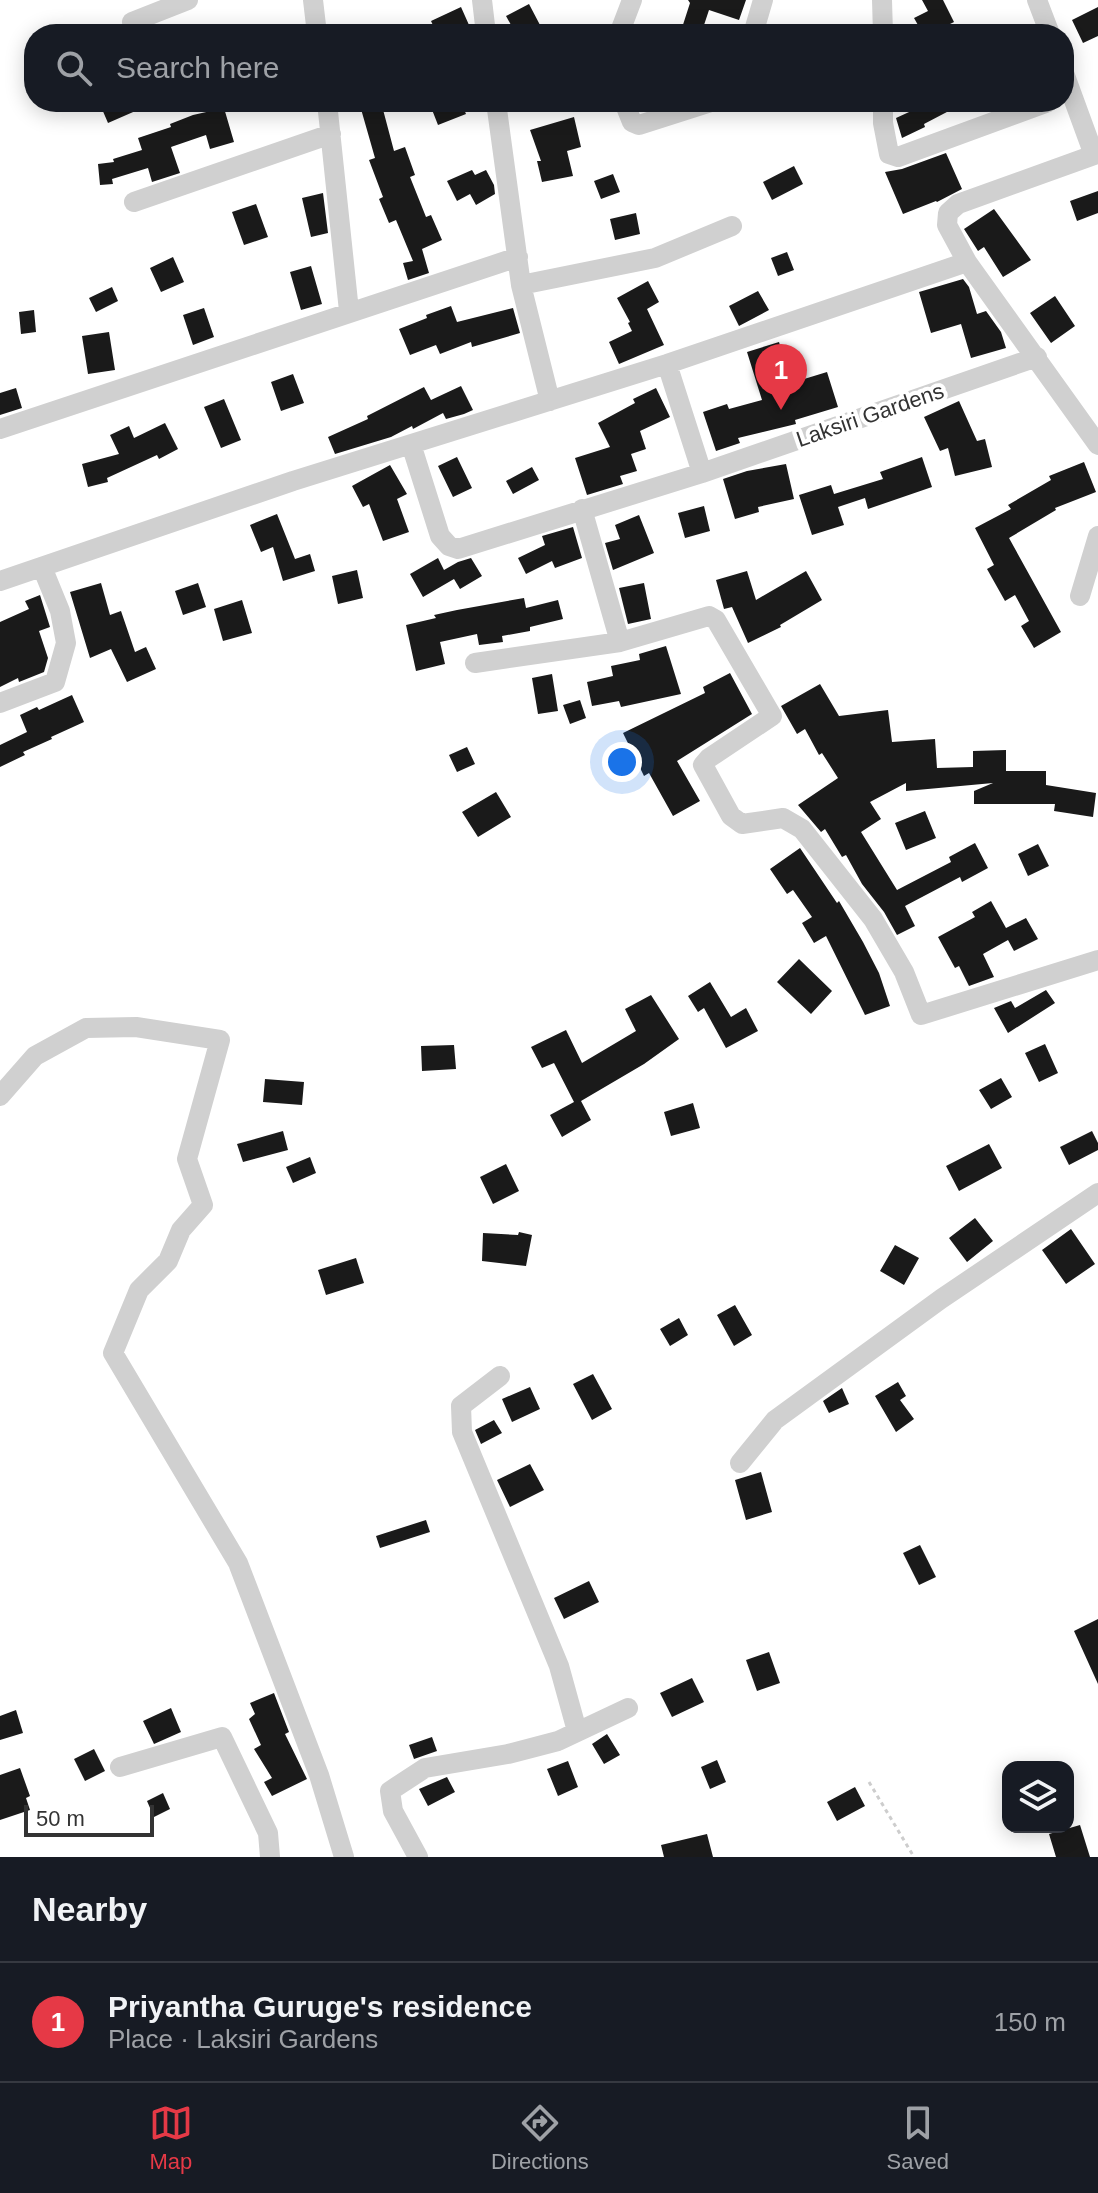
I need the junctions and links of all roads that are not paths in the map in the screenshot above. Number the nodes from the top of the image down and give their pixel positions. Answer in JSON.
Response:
{"nodes":[{"id":1,"x":188,"y":0,"type":"edge"},
{"id":2,"x":313,"y":0,"type":"edge"},
{"id":3,"x":482,"y":0,"type":"edge"},
{"id":4,"x":632,"y":0,"type":"edge"},
{"id":5,"x":763,"y":0,"type":"edge"},
{"id":6,"x":882,"y":0,"type":"edge"},
{"id":7,"x":1037,"y":0,"type":"edge"},
{"id":8,"x":132,"y":22,"type":"dead end"},
{"id":9,"x":316,"y":24,"type":"edge"},
{"id":10,"x":485,"y":24,"type":"edge"},
{"id":11,"x":623,"y":24,"type":"edge"},
{"id":12,"x":756,"y":24,"type":"edge"},
{"id":13,"x":883,"y":24,"type":"edge"},
{"id":14,"x":1046,"y":24,"type":"edge"},
{"id":15,"x":1074,"y":109,"type":"edge"},
{"id":16,"x":328,"y":112,"type":"edge"},
{"id":17,"x":497,"y":112,"type":"edge"},
{"id":18,"x":628,"y":112,"type":"edge"},
{"id":19,"x":680,"y":112,"type":"edge"},
{"id":20,"x":883,"y":112,"type":"edge"},
{"id":21,"x":1021,"y":112,"type":"edge"},
{"id":22,"x":331,"y":134,"type":"junction"},
{"id":23,"x":134,"y":202,"type":"dead end"},
{"id":24,"x":732,"y":226,"type":"dead end"},
{"id":25,"x":518,"y":257,"type":"junction"},
{"id":26,"x":967,"y":262,"type":"junction"},
{"id":27,"x":521,"y":285,"type":"junction"},
{"id":28,"x":349,"y":311,"type":"junction"},
{"id":29,"x":1037,"y":357,"type":"junction"},
{"id":30,"x":667,"y":364,"type":"junction"},
{"id":31,"x":550,"y":401,"type":"junction"},
{"id":32,"x":0,"y":429,"type":"edge"},
{"id":33,"x":411,"y":444,"type":"junction"},
{"id":34,"x":1098,"y":445,"type":"edge"},
{"id":35,"x":702,"y":473,"type":"junction"},
{"id":36,"x":582,"y":509,"type":"junction"},
{"id":37,"x":1098,"y":536,"type":"edge"},
{"id":38,"x":42,"y":567,"type":"junction"},
{"id":39,"x":0,"y":581,"type":"edge"},
{"id":40,"x":1080,"y":596,"type":"dead end"},
{"id":41,"x":620,"y":642,"type":"junction"},
{"id":42,"x":475,"y":663,"type":"dead end"},
{"id":43,"x":0,"y":703,"type":"edge"},
{"id":44,"x":1098,"y":960,"type":"edge"},
{"id":45,"x":0,"y":1096,"type":"edge"},
{"id":46,"x":1098,"y":1193,"type":"edge"},
{"id":47,"x":500,"y":1376,"type":"dead end"},
{"id":48,"x":740,"y":1463,"type":"dead end"},
{"id":49,"x":628,"y":1708,"type":"dead end"},
{"id":50,"x":577,"y":1731,"type":"junction"},
{"id":51,"x":120,"y":1767,"type":"dead end"},
{"id":52,"x":270,"y":1857,"type":"edge"},
{"id":53,"x":344,"y":1857,"type":"edge"},
{"id":54,"x":418,"y":1857,"type":"edge"}],
"edges":[{"from":1,"to":8,"type":"street"},
{"from":2,"to":9,"type":"street"},
{"from":3,"to":10,"type":"street"},
{"from":4,"to":11,"type":"street"},
{"from":5,"to":12,"type":"street"},
{"from":6,"to":13,"type":"street"},
{"from":7,"to":14,"type":"street"},
{"from":15,"to":26,"type":"street"},
{"from":16,"to":22,"type":"street"},
{"from":17,"to":25,"type":"street"},
{"from":18,"to":19,"type":"street"},
{"from":20,"to":21,"type":"street"},
{"from":22,"to":23,"type":"street"},
{"from":22,"to":28,"type":"street"},
{"from":24,"to":27,"type":"street"},
{"from":25,"to":27,"type":"street"},
{"from":25,"to":28,"type":"street"},
{"from":26,"to":29,"type":"street"},
{"from":26,"to":30,"type":"street"},
{"from":27,"to":31,"type":"street"},
{"from":28,"to":32,"type":"street"},
{"from":29,"to":34,"type":"street"},
{"from":29,"to":35,"type":"street","name":"Laksiri Gardens"},
{"from":30,"to":31,"type":"street"},
{"from":30,"to":35,"type":"street"},
{"from":31,"to":33,"type":"street"},
{"from":33,"to":36,"type":"street","name":"Laksiri Gardens"},
{"from":33,"to":38,"type":"street"},
{"from":35,"to":36,"type":"street","name":"Laksiri Gardens"},
{"from":36,"to":41,"type":"street"},
{"from":37,"to":40,"type":"street"},
{"from":38,"to":39,"type":"street"},
{"from":38,"to":43,"type":"street"},
{"from":41,"to":42,"type":"street"},
{"from":41,"to":44,"type":"street"},
{"from":45,"to":53,"type":"street"},
{"from":46,"to":48,"type":"street"},
{"from":47,"to":50,"type":"street"},
{"from":49,"to":50,"type":"street"},
{"from":50,"to":54,"type":"street"},
{"from":51,"to":52,"type":"street"}]}
